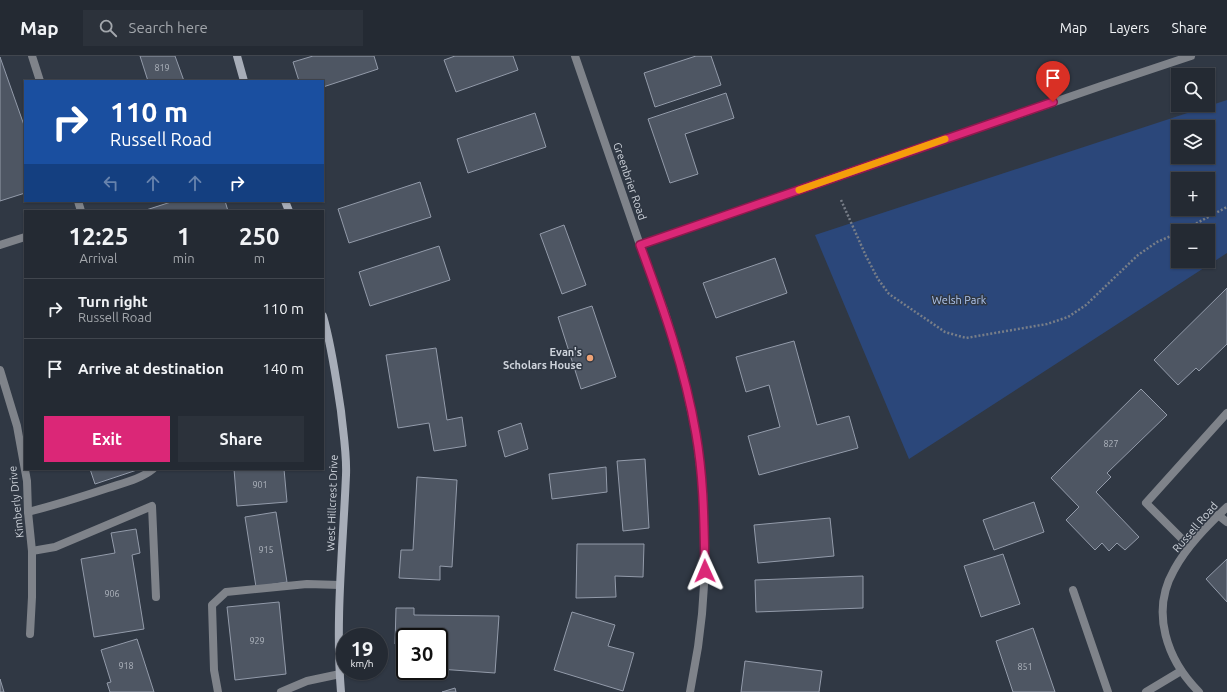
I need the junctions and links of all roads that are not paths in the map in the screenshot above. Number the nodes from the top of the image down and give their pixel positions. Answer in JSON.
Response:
{"nodes":[{"id":1,"x":32,"y":56,"type":"edge"},
{"id":2,"x":237,"y":56,"type":"edge"},
{"id":3,"x":575,"y":56,"type":"edge"},
{"id":4,"x":1191,"y":56,"type":"edge"},
{"id":5,"x":40,"y":80,"type":"edge"},
{"id":6,"x":244,"y":80,"type":"edge"},
{"id":7,"x":24,"y":237,"type":"edge"},
{"id":8,"x":0,"y":245,"type":"edge"},
{"id":9,"x":640,"y":245,"type":"junction"},
{"id":10,"x":324,"y":321,"type":"edge"},
{"id":11,"x":0,"y":370,"type":"edge"},
{"id":12,"x":1227,"y":413,"type":"edge"},
{"id":13,"x":24,"y":464,"type":"edge"},
{"id":14,"x":25,"y":470,"type":"edge"},
{"id":15,"x":152,"y":470,"type":"edge"},
{"id":16,"x":1227,"y":507,"type":"edge"},
{"id":17,"x":28,"y":512,"type":"junction"},
{"id":18,"x":1218,"y":515,"type":"junction"},
{"id":19,"x":1227,"y":522,"type":"edge"},
{"id":20,"x":1189,"y":546,"type":"junction"},
{"id":21,"x":32,"y":551,"type":"junction"},
{"id":22,"x":340,"y":585,"type":"junction"},
{"id":23,"x":1073,"y":590,"type":"dead end"},
{"id":24,"x":156,"y":597,"type":"dead end"},
{"id":25,"x":339,"y":628,"type":"edge"},
{"id":26,"x":30,"y":634,"type":"dead end"},
{"id":27,"x":1181,"y":671,"type":"junction"},
{"id":28,"x":336,"y":675,"type":"edge"},
{"id":29,"x":340,"y":680,"type":"edge"},
{"id":30,"x":218,"y":692,"type":"edge"},
{"id":31,"x":281,"y":692,"type":"edge"},
{"id":32,"x":341,"y":692,"type":"edge"},
{"id":33,"x":690,"y":692,"type":"edge"},
{"id":34,"x":1108,"y":692,"type":"edge"},
{"id":35,"x":1146,"y":692,"type":"edge"},
{"id":36,"x":1199,"y":692,"type":"edge"}],
"edges":[{"from":1,"to":5,"type":"street"},
{"from":2,"to":6,"type":"street"},
{"from":3,"to":9,"type":"street","name":"Greenbrier Road"},
{"from":4,"to":9,"type":"street"},
{"from":7,"to":8,"type":"street"},
{"from":9,"to":33,"type":"street","name":"Greenbrier Road"},
{"from":10,"to":22,"type":"street","name":"West Hillcrest Drive"},
{"from":11,"to":13,"type":"street","name":"Kimberly Drive"},
{"from":12,"to":20,"type":"street"},
{"from":14,"to":17,"type":"street","name":"Kimberly Drive"},
{"from":15,"to":17,"type":"street"},
{"from":16,"to":18,"type":"street","name":"Russell Road"},
{"from":17,"to":21,"type":"street","name":"Kimberly Drive"},
{"from":18,"to":19,"type":"street"},
{"from":18,"to":20,"type":"street","name":"Russell Road"},
{"from":20,"to":27,"type":"street","name":"Russell Road"},
{"from":21,"to":24,"type":"street"},
{"from":21,"to":26,"type":"street","name":"Kimberly Drive"},
{"from":22,"to":25,"type":"street","name":"West Hillcrest Drive"},
{"from":22,"to":30,"type":"street"},
{"from":23,"to":34,"type":"street"},
{"from":27,"to":35,"type":"street"},
{"from":27,"to":36,"type":"street","name":"Russell Road"},
{"from":28,"to":31,"type":"street"},
{"from":29,"to":32,"type":"street","name":"West Hillcrest Drive"}]}
